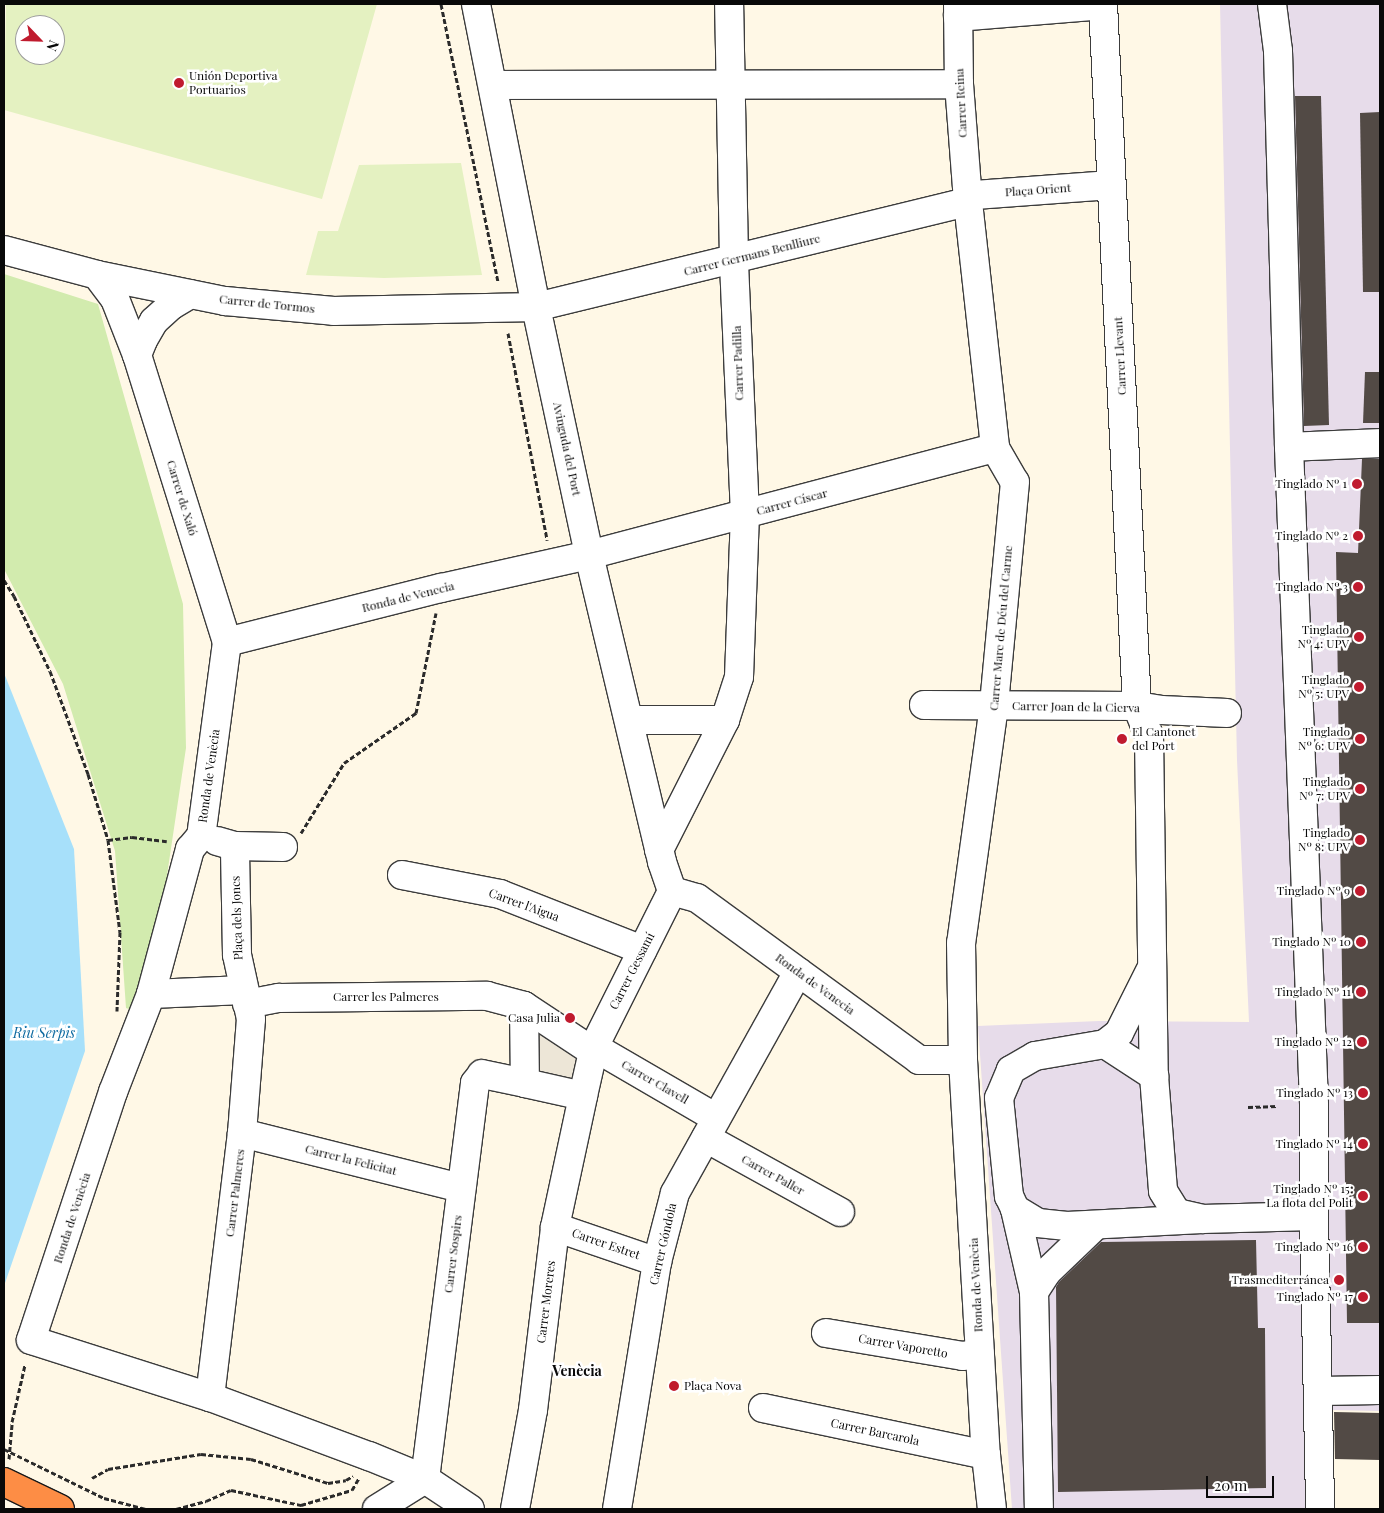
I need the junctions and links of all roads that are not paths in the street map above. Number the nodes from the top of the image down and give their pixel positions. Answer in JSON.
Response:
{"nodes":[{"id":1,"x":476,"y":4,"type":"edge"},
{"id":2,"x":729,"y":4,"type":"edge"},
{"id":3,"x":1103,"y":4,"type":"edge"},
{"id":4,"x":1272,"y":4,"type":"edge"},
{"id":5,"x":958,"y":10,"type":"edge"},
{"id":6,"x":959,"y":84,"type":"junction"},
{"id":7,"x":493,"y":85,"type":"junction"},
{"id":8,"x":731,"y":86,"type":"junction"},
{"id":9,"x":1111,"y":185,"type":"junction"},
{"id":10,"x":968,"y":202,"type":"junction"},
{"id":11,"x":4,"y":250,"type":"edge"},
{"id":12,"x":734,"y":259,"type":"junction"},
{"id":13,"x":97,"y":275,"type":"junction"},
{"id":14,"x":190,"y":294,"type":"junction"},
{"id":15,"x":536,"y":307,"type":"junction"},
{"id":16,"x":137,"y":355,"type":"junction"},
{"id":17,"x":1380,"y":443,"type":"edge"},
{"id":18,"x":1289,"y":447,"type":"junction"},
{"id":19,"x":995,"y":448,"type":"junction"},
{"id":20,"x":745,"y":515,"type":"junction"},
{"id":21,"x":589,"y":556,"type":"junction"},
{"id":22,"x":227,"y":642,"type":"junction"},
{"id":23,"x":924,"y":705,"type":"dead end"},
{"id":24,"x":994,"y":706,"type":"junction"},
{"id":25,"x":1137,"y":706,"type":"junction"},
{"id":26,"x":1227,"y":713,"type":"dead end"},
{"id":27,"x":629,"y":720,"type":"junction"},
{"id":28,"x":725,"y":720,"type":"junction"},
{"id":29,"x":196,"y":842,"type":"junction"},
{"id":30,"x":236,"y":846,"type":"junction"},
{"id":31,"x":283,"y":847,"type":"road end"},
{"id":32,"x":659,"y":850,"type":"junction"},
{"id":33,"x":402,"y":875,"type":"dead end"},
{"id":34,"x":672,"y":891,"type":"junction"},
{"id":35,"x":642,"y":950,"type":"junction"},
{"id":36,"x":1153,"y":965,"type":"junction"},
{"id":37,"x":798,"y":972,"type":"junction"},
{"id":38,"x":151,"y":994,"type":"junction"},
{"id":39,"x":245,"y":997,"type":"junction"},
{"id":40,"x":524,"y":1006,"type":"junction"},
{"id":41,"x":1105,"y":1044,"type":"junction"},
{"id":42,"x":593,"y":1049,"type":"junction"},
{"id":43,"x":964,"y":1060,"type":"junction"},
{"id":44,"x":1154,"y":1076,"type":"junction"},
{"id":45,"x":525,"y":1083,"type":"junction"},
{"id":46,"x":582,"y":1096,"type":"junction"},
{"id":47,"x":711,"y":1128,"type":"junction"},
{"id":48,"x":242,"y":1133,"type":"junction"},
{"id":49,"x":1162,"y":1181,"type":"junction"},
{"id":50,"x":461,"y":1188,"type":"junction"},
{"id":51,"x":1015,"y":1210,"type":"junction"},
{"id":52,"x":840,"y":1212,"type":"dead end"},
{"id":53,"x":1314,"y":1216,"type":"junction"},
{"id":54,"x":1202,"y":1219,"type":"junction"},
{"id":55,"x":1100,"y":1225,"type":"junction"},
{"id":56,"x":555,"y":1227,"type":"junction"},
{"id":57,"x":657,"y":1262,"type":"junction"},
{"id":58,"x":1034,"y":1292,"type":"junction"},
{"id":59,"x":826,"y":1333,"type":"dead end"},
{"id":60,"x":980,"y":1353,"type":"junction"},
{"id":61,"x":1380,"y":1390,"type":"edge"},
{"id":62,"x":1319,"y":1391,"type":"junction"},
{"id":63,"x":210,"y":1397,"type":"junction"},
{"id":64,"x":763,"y":1408,"type":"dead end"},
{"id":65,"x":986,"y":1454,"type":"junction"},
{"id":66,"x":6,"y":1471,"type":"edge"},
{"id":67,"x":425,"y":1479,"type":"junction"},
{"id":68,"x":60,"y":1509,"type":"edge"},
{"id":69,"x":376,"y":1509,"type":"edge"},
{"id":70,"x":470,"y":1509,"type":"edge"},
{"id":71,"x":514,"y":1509,"type":"edge"},
{"id":72,"x":617,"y":1509,"type":"edge"},
{"id":73,"x":992,"y":1509,"type":"edge"},
{"id":74,"x":1039,"y":1509,"type":"edge"},
{"id":75,"x":1320,"y":1509,"type":"edge"}],
"edges":[{"from":1,"to":7,"type":"street","name":"Avinguda del Port"},
{"from":2,"to":8,"type":"street","name":"Carrer Padilla"},
{"from":3,"to":5,"type":"street"},
{"from":3,"to":9,"type":"street","name":"Carrer Llevant"},
{"from":4,"to":18,"type":"street"},
{"from":5,"to":6,"type":"street","name":"Carrer Reina"},
{"from":6,"to":8,"type":"street"},
{"from":6,"to":10,"type":"street","name":"Carrer Reina"},
{"from":7,"to":8,"type":"street"},
{"from":7,"to":15,"type":"street","name":"Avinguda del Port"},
{"from":8,"to":12,"type":"street","name":"Carrer Padilla"},
{"from":9,"to":10,"type":"street","name":"Plaça Orient"},
{"from":9,"to":25,"type":"street","name":"Carrer Llevant"},
{"from":10,"to":12,"type":"street","name":"Carrer Germans Benlliure"},
{"from":10,"to":19,"type":"street","name":"Carrer Mare de Déu del Carme"},
{"from":11,"to":13,"type":"street","name":"Carrer de Tormos"},
{"from":12,"to":15,"type":"street","name":"Carrer Germans Benlliure"},
{"from":12,"to":20,"type":"street","name":"Carrer Padilla"},
{"from":13,"to":14,"type":"street","name":"Carrer de Tormos"},
{"from":13,"to":16,"type":"street","name":"Carrer de Xaló"},
{"from":14,"to":15,"type":"street","name":"Carrer de Tormos"},
{"from":14,"to":16,"type":"street"},
{"from":15,"to":21,"type":"street","name":"Avinguda del Port"},
{"from":16,"to":22,"type":"street","name":"Carrer de Xaló"},
{"from":17,"to":18,"type":"street"},
{"from":18,"to":53,"type":"street"},
{"from":19,"to":20,"type":"street","name":"Carrer Císcar"},
{"from":19,"to":24,"type":"street","name":"Carrer Mare de Déu del Carme"},
{"from":20,"to":21,"type":"street","name":"Carrer Císcar"},
{"from":20,"to":28,"type":"street","name":"Carrer Padilla"},
{"from":21,"to":22,"type":"street","name":"Ronda de Venecia"},
{"from":21,"to":27,"type":"street","name":"Avinguda del Port"},
{"from":22,"to":29,"type":"street","name":"Ronda de Venècia"},
{"from":23,"to":24,"type":"street","name":"Carrer Joan de la Cierva"},
{"from":24,"to":25,"type":"street","name":"Carrer Joan de la Cierva"},
{"from":24,"to":43,"type":"street","name":"Carrer Mare de Déu del Carme"},
{"from":25,"to":26,"type":"street","name":"Carrer Joan de la Cierva"},
{"from":25,"to":36,"type":"street","name":"Carrer Llevant"},
{"from":27,"to":28,"type":"street"},
{"from":27,"to":32,"type":"street","name":"Avinguda del Port"},
{"from":28,"to":32,"type":"street","name":"Carrer Padilla"},
{"from":29,"to":30,"type":"street"},
{"from":29,"to":38,"type":"street","name":"Ronda de Venècia"},
{"from":30,"to":31,"type":"street"},
{"from":30,"to":39,"type":"street","name":"Plaça dels Joncs"},
{"from":32,"to":34,"type":"street","name":"Avinguda del Port"},
{"from":33,"to":35,"type":"street","name":"Carrer l'Aigua"},
{"from":34,"to":35,"type":"street","name":"Carrer Gessamí"},
{"from":34,"to":37,"type":"street","name":"Ronda de Venecia"},
{"from":35,"to":42,"type":"street","name":"Carrer Gessamí"},
{"from":36,"to":41,"type":"street"},
{"from":36,"to":44,"type":"street","name":"Carrer Llevant"},
{"from":37,"to":43,"type":"street","name":"Ronda de Venecia"},
{"from":37,"to":47,"type":"street","name":"Carrer Góndola"},
{"from":38,"to":39,"type":"street","name":"Carrer les Palmeres"},
{"from":38,"to":63,"type":"street","name":"Ronda de Venècia"},
{"from":39,"to":40,"type":"street","name":"Carrer les Palmeres"},
{"from":39,"to":48,"type":"street","name":"Carrer Palmeres"},
{"from":40,"to":42,"type":"street","name":"Carrer les Palmeres"},
{"from":40,"to":45,"type":"street"},
{"from":41,"to":44,"type":"street"},
{"from":41,"to":51,"type":"street"},
{"from":42,"to":46,"type":"street","name":"Carrer Gessamí"},
{"from":42,"to":47,"type":"street","name":"Carrer Clavell"},
{"from":43,"to":60,"type":"street","name":"Ronda de Venècia"},
{"from":44,"to":49,"type":"street","name":"Carrer Llevant"},
{"from":45,"to":46,"type":"street"},
{"from":45,"to":50,"type":"street","name":"Carrer Sospirs"},
{"from":46,"to":56,"type":"street","name":"Carrer Moreres"},
{"from":47,"to":52,"type":"street","name":"Carrer Paller"},
{"from":47,"to":57,"type":"street","name":"Carrer Góndola"},
{"from":48,"to":50,"type":"street","name":"Carrer la Felicitat"},
{"from":48,"to":63,"type":"street","name":"Carrer Palmeres"},
{"from":49,"to":54,"type":"street","name":"Carrer Llevant"},
{"from":49,"to":55,"type":"street"},
{"from":50,"to":67,"type":"street","name":"Carrer Sospirs"},
{"from":51,"to":55,"type":"street"},
{"from":51,"to":58,"type":"street"},
{"from":53,"to":54,"type":"street"},
{"from":53,"to":62,"type":"street"},
{"from":54,"to":55,"type":"street"},
{"from":55,"to":58,"type":"street"},
{"from":56,"to":57,"type":"street","name":"Carrer Estret"},
{"from":56,"to":71,"type":"street","name":"Carrer Moreres"},
{"from":57,"to":72,"type":"street","name":"Carrer Góndola"},
{"from":58,"to":74,"type":"street"},
{"from":59,"to":60,"type":"street","name":"Carrer Vaporetto"},
{"from":60,"to":65,"type":"street","name":"Ronda de Venècia"},
{"from":61,"to":62,"type":"street"},
{"from":62,"to":75,"type":"street"},
{"from":63,"to":67,"type":"street"},
{"from":64,"to":65,"type":"street","name":"Carrer Barcarola"},
{"from":65,"to":73,"type":"street","name":"Ronda de Venècia"},
{"from":66,"to":68,"type":"highway","bridge":true},
{"from":67,"to":69,"type":"street"},
{"from":67,"to":70,"type":"street"}]}
